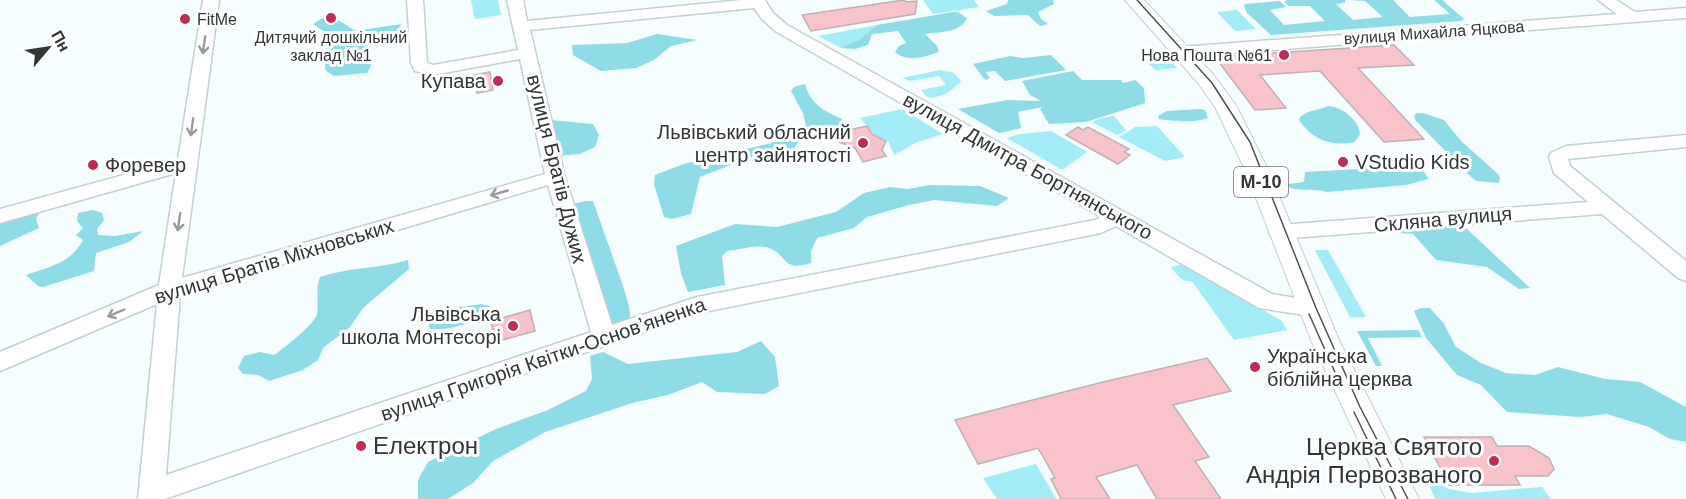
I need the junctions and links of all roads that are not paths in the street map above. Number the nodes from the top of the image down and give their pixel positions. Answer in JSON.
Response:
{"nodes":[{"id":1,"x":211,"y":0,"type":"edge"},
{"id":2,"x":415,"y":0,"type":"edge"},
{"id":3,"x":515,"y":0,"type":"edge"},
{"id":4,"x":1134,"y":0,"type":"edge"},
{"id":5,"x":1606,"y":0,"type":"edge"},
{"id":6,"x":758,"y":1,"type":"edge"},
{"id":7,"x":1686,"y":13,"type":"edge"},
{"id":8,"x":1632,"y":17,"type":"junction"},
{"id":9,"x":522,"y":26,"type":"junction"},
{"id":10,"x":1181,"y":52,"type":"junction"},
{"id":11,"x":528,"y":53,"type":"junction"},
{"id":12,"x":1686,"y":141,"type":"edge"},
{"id":13,"x":187,"y":164,"type":"junction"},
{"id":14,"x":555,"y":177,"type":"junction"},
{"id":15,"x":1607,"y":207,"type":"junction"},
{"id":16,"x":0,"y":216,"type":"edge"},
{"id":17,"x":1118,"y":216,"type":"junction"},
{"id":18,"x":1280,"y":232,"type":"junction"},
{"id":19,"x":1686,"y":273,"type":"edge"},
{"id":20,"x":170,"y":290,"type":"junction"},
{"id":21,"x":1311,"y":308,"type":"junction"},
{"id":22,"x":604,"y":338,"type":"junction"},
{"id":23,"x":0,"y":362,"type":"edge"},
{"id":24,"x":151,"y":496,"type":"edge"},
{"id":25,"x":1403,"y":499,"type":"edge"}],
"edges":[{"from":1,"to":13,"type":"street","one_way":true},
{"from":2,"to":11,"type":"street"},
{"from":3,"to":9,"type":"street","name":"вулиця Братів Дужих"},
{"from":4,"to":10,"type":"main road","number":"М-10"},
{"from":5,"to":8,"type":"street"},
{"from":6,"to":9,"type":"street"},
{"from":6,"to":17,"type":"street","name":"вулиця Дмитра Бортнянського"},
{"from":7,"to":8,"type":"street","name":"вулиця Михайла Яцкова"},
{"from":8,"to":10,"type":"street","name":"вулиця Михайла Яцкова"},
{"from":9,"to":11,"type":"street","name":"вулиця Братів Дужих"},
{"from":10,"to":18,"type":"main road","number":"М-10"},
{"from":11,"to":14,"type":"street","name":"вулиця Братів Дужих"},
{"from":12,"to":15,"type":"street"},
{"from":13,"to":16,"type":"street"},
{"from":13,"to":20,"type":"street","one_way":true},
{"from":14,"to":20,"type":"street","name":"вулиця Братів Міхновських","one_way":true},
{"from":14,"to":22,"type":"street","name":"вулиця Братів Дужих"},
{"from":15,"to":18,"type":"street","name":"Скляна вулиця"},
{"from":15,"to":19,"type":"street"},
{"from":17,"to":21,"type":"street","name":"вулиця Дмитра Бортнянського"},
{"from":17,"to":22,"type":"street","name":"вулиця Григорія Квітки-Основʼяненка"},
{"from":18,"to":21,"type":"main road","number":"М-10"},
{"from":20,"to":23,"type":"street","name":"вулиця Братів Міхновських","one_way":true},
{"from":20,"to":24,"type":"street"},
{"from":21,"to":25,"type":"main road","number":"М-10"},
{"from":22,"to":24,"type":"street","name":"вулиця Григорія Квітки-Основʼяненка"}]}
